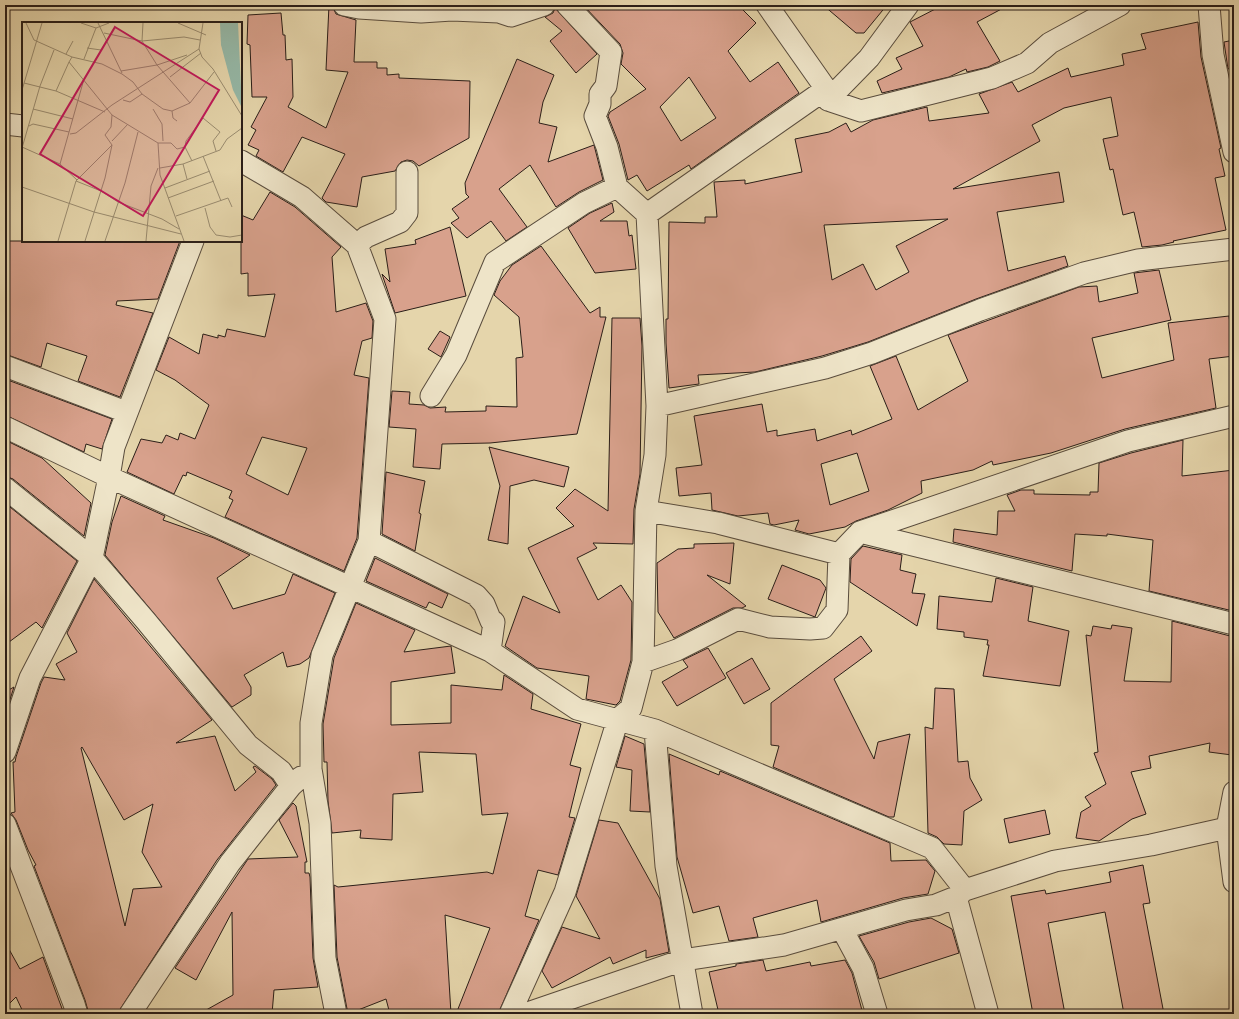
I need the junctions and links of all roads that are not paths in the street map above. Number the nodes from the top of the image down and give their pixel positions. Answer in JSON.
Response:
{"nodes":[{"id":1,"x":344,"y":5,"type":"edge"},
{"id":2,"x":544,"y":5,"type":"edge"},
{"id":3,"x":567,"y":5,"type":"edge"},
{"id":4,"x":767,"y":5,"type":"edge"},
{"id":5,"x":908,"y":5,"type":"edge"},
{"id":6,"x":1120,"y":5,"type":"edge"},
{"id":7,"x":1209,"y":5,"type":"edge"},
{"id":8,"x":827,"y":94,"type":"junction"},
{"id":9,"x":5,"y":124,"type":"edge"},
{"id":10,"x":22,"y":126,"type":"edge"},
{"id":11,"x":1234,"y":152,"type":"edge"},
{"id":12,"x":242,"y":162,"type":"edge"},
{"id":13,"x":407,"y":172,"type":"dead end"},
{"id":14,"x":617,"y":187,"type":"junction"},
{"id":15,"x":647,"y":214,"type":"junction"},
{"id":16,"x":193,"y":242,"type":"edge"},
{"id":17,"x":357,"y":245,"type":"junction"},
{"id":18,"x":1234,"y":249,"type":"edge"},
{"id":19,"x":5,"y":366,"type":"edge"},
{"id":20,"x":431,"y":396,"type":"dead end"},
{"id":21,"x":657,"y":406,"type":"junction"},
{"id":22,"x":126,"y":412,"type":"junction"},
{"id":23,"x":1234,"y":416,"type":"edge"},
{"id":24,"x":5,"y":427,"type":"edge"},
{"id":25,"x":110,"y":477,"type":"junction"},
{"id":26,"x":5,"y":488,"type":"edge"},
{"id":27,"x":646,"y":511,"type":"junction"},
{"id":28,"x":860,"y":532,"type":"junction"},
{"id":29,"x":369,"y":541,"type":"junction"},
{"id":30,"x":839,"y":554,"type":"junction"},
{"id":31,"x":92,"y":558,"type":"junction"},
{"id":32,"x":349,"y":588,"type":"junction"},
{"id":33,"x":1234,"y":624,"type":"edge"},
{"id":34,"x":490,"y":651,"type":"junction"},
{"id":35,"x":644,"y":662,"type":"junction"},
{"id":36,"x":618,"y":719,"type":"junction"},
{"id":37,"x":655,"y":730,"type":"junction"},
{"id":38,"x":5,"y":752,"type":"edge"},
{"id":39,"x":310,"y":769,"type":"junction"},
{"id":40,"x":291,"y":786,"type":"junction"},
{"id":41,"x":1234,"y":792,"type":"edge"},
{"id":42,"x":5,"y":824,"type":"edge"},
{"id":43,"x":1226,"y":828,"type":"junction"},
{"id":44,"x":1234,"y":882,"type":"edge"},
{"id":45,"x":961,"y":893,"type":"junction"},
{"id":46,"x":842,"y":930,"type":"junction"},
{"id":47,"x":683,"y":960,"type":"junction"},
{"id":48,"x":77,"y":1014,"type":"edge"},
{"id":49,"x":130,"y":1014,"type":"edge"},
{"id":50,"x":336,"y":1014,"type":"edge"},
{"id":51,"x":510,"y":1014,"type":"edge"},
{"id":52,"x":525,"y":1014,"type":"edge"},
{"id":53,"x":692,"y":1014,"type":"edge"},
{"id":54,"x":877,"y":1014,"type":"edge"},
{"id":55,"x":988,"y":1014,"type":"edge"}],
"edges":[{"from":1,"to":2,"type":"street"},
{"from":3,"to":14,"type":"street"},
{"from":4,"to":8,"type":"street"},
{"from":5,"to":8,"type":"street"},
{"from":6,"to":8,"type":"street"},
{"from":7,"to":11,"type":"street"},
{"from":8,"to":15,"type":"street"},
{"from":9,"to":10,"type":"street"},
{"from":12,"to":17,"type":"street"},
{"from":13,"to":17,"type":"street"},
{"from":14,"to":15,"type":"street"},
{"from":14,"to":20,"type":"street"},
{"from":15,"to":21,"type":"street"},
{"from":16,"to":22,"type":"street"},
{"from":17,"to":29,"type":"street"},
{"from":18,"to":21,"type":"street"},
{"from":19,"to":22,"type":"street"},
{"from":21,"to":27,"type":"street"},
{"from":22,"to":25,"type":"street"},
{"from":23,"to":28,"type":"street"},
{"from":24,"to":25,"type":"street"},
{"from":25,"to":31,"type":"street"},
{"from":25,"to":32,"type":"street"},
{"from":26,"to":31,"type":"street"},
{"from":27,"to":30,"type":"street"},
{"from":27,"to":35,"type":"street"},
{"from":28,"to":30,"type":"street"},
{"from":28,"to":33,"type":"street"},
{"from":29,"to":32,"type":"street"},
{"from":29,"to":34,"type":"street"},
{"from":30,"to":35,"type":"street"},
{"from":31,"to":38,"type":"street"},
{"from":31,"to":40,"type":"street"},
{"from":32,"to":34,"type":"street"},
{"from":32,"to":39,"type":"street"},
{"from":34,"to":36,"type":"street"},
{"from":35,"to":36,"type":"street"},
{"from":36,"to":37,"type":"street"},
{"from":36,"to":51,"type":"street"},
{"from":37,"to":45,"type":"street"},
{"from":37,"to":47,"type":"street"},
{"from":39,"to":40,"type":"street"},
{"from":39,"to":50,"type":"street"},
{"from":40,"to":49,"type":"street"},
{"from":41,"to":43,"type":"street"},
{"from":42,"to":48,"type":"street"},
{"from":43,"to":44,"type":"street"},
{"from":43,"to":45,"type":"street"},
{"from":45,"to":46,"type":"street"},
{"from":45,"to":55,"type":"street"},
{"from":46,"to":47,"type":"street"},
{"from":46,"to":54,"type":"street"},
{"from":47,"to":52,"type":"street"},
{"from":47,"to":53,"type":"street"}]}
